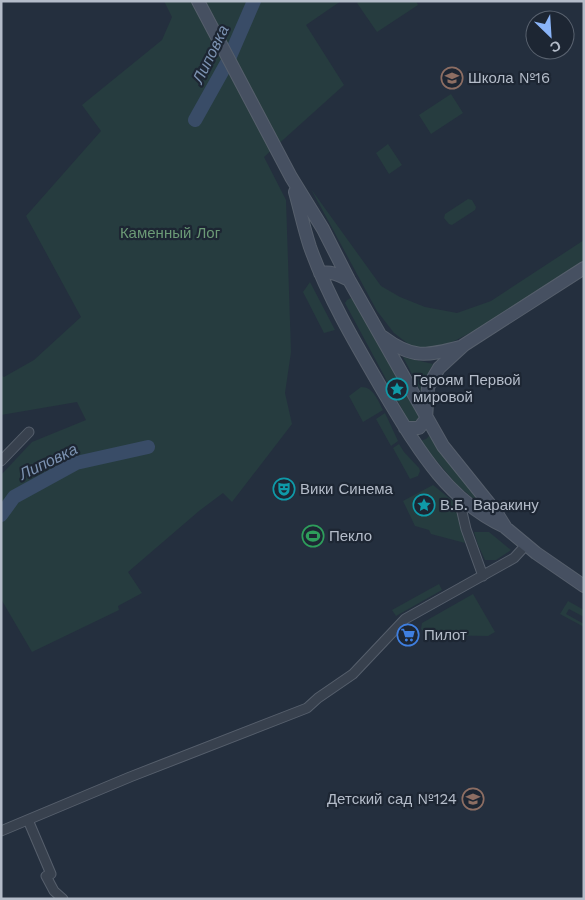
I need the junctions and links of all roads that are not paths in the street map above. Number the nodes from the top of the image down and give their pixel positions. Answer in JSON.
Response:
{"nodes":[{"id":1,"x":198,"y":1,"type":"edge"},
{"id":2,"x":289,"y":174,"type":"junction"},
{"id":3,"x":584,"y":268,"type":"edge"},
{"id":4,"x":320,"y":273,"type":"junction"},
{"id":5,"x":349,"y":280,"type":"junction"},
{"id":6,"x":356,"y":292,"type":"junction"},
{"id":7,"x":336,"y":308,"type":"junction"},
{"id":8,"x":379,"y":335,"type":"junction"},
{"id":9,"x":464,"y":345,"type":"junction"},
{"id":10,"x":426,"y":419,"type":"junction"},
{"id":11,"x":405,"y":428,"type":"junction"},
{"id":12,"x":28,"y":432,"type":"dead end"},
{"id":13,"x":1,"y":460,"type":"edge"},
{"id":14,"x":458,"y":495,"type":"junction"},
{"id":15,"x":506,"y":528,"type":"junction"},
{"id":16,"x":526,"y":545,"type":"junction"},
{"id":17,"x":478,"y":562,"type":"junction"},
{"id":18,"x":499,"y":566,"type":"junction"},
{"id":19,"x":483,"y":576,"type":"junction"},
{"id":20,"x":584,"y":586,"type":"edge"},
{"id":21,"x":28,"y":820,"type":"junction"},
{"id":22,"x":1,"y":831,"type":"edge"},
{"id":23,"x":63,"y":899,"type":"edge"}],
"edges":[{"from":1,"to":2,"type":"main road"},
{"from":2,"to":4,"type":"main road"},
{"from":2,"to":5,"type":"main road"},
{"from":3,"to":9,"type":"main road"},
{"from":4,"to":5,"type":"main road"},
{"from":4,"to":7,"type":"main road"},
{"from":5,"to":6,"type":"main road"},
{"from":6,"to":7,"type":"main road"},
{"from":6,"to":8,"type":"main road"},
{"from":7,"to":11,"type":"main road"},
{"from":8,"to":9,"type":"main road"},
{"from":8,"to":10,"type":"main road"},
{"from":9,"to":10,"type":"main road"},
{"from":10,"to":11,"type":"main road"},
{"from":10,"to":15,"type":"main road"},
{"from":11,"to":14,"type":"main road"},
{"from":12,"to":13,"type":"street"},
{"from":14,"to":15,"type":"main road"},
{"from":14,"to":17,"type":"street"},
{"from":15,"to":16,"type":"main road"},
{"from":16,"to":18,"type":"street"},
{"from":16,"to":20,"type":"main road"},
{"from":17,"to":18,"type":"street"},
{"from":17,"to":19,"type":"street"},
{"from":18,"to":19,"type":"street"},
{"from":19,"to":21,"type":"street"},
{"from":21,"to":22,"type":"street"},
{"from":21,"to":23,"type":"street"}]}
